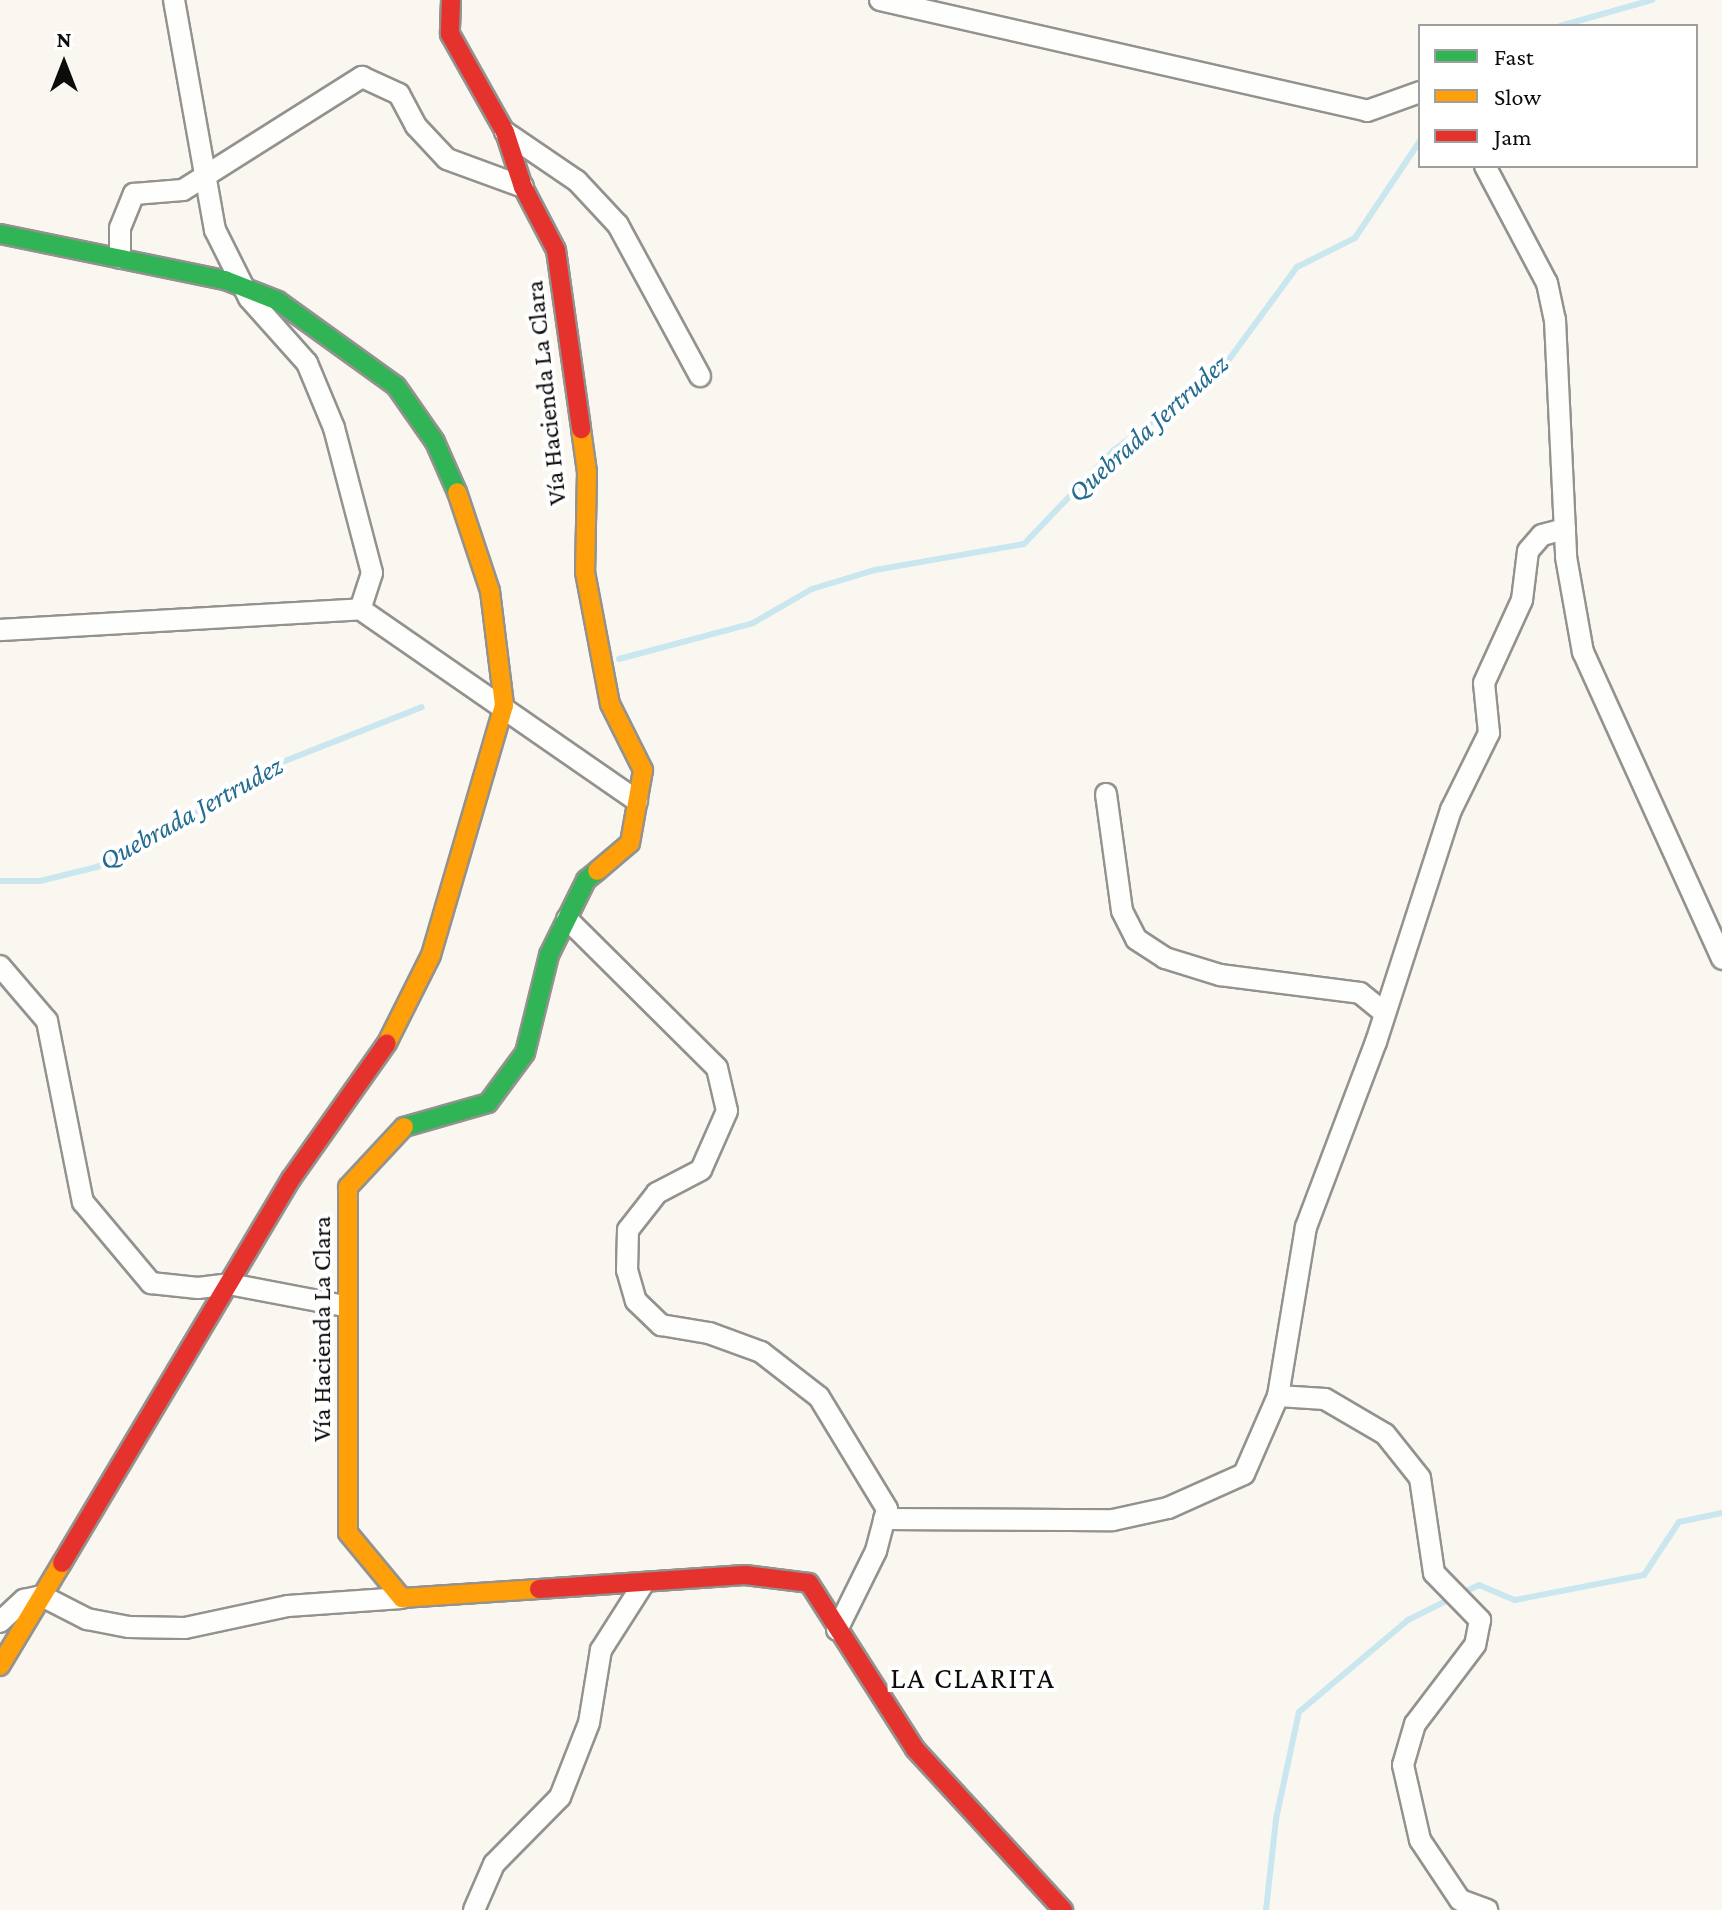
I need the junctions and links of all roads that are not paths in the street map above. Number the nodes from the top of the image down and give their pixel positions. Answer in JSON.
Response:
{"nodes":[{"id":1,"x":174,"y":0,"type":"edge"},
{"id":2,"x":451,"y":0,"type":"edge"},
{"id":3,"x":880,"y":0,"type":"edge"},
{"id":4,"x":1418,"y":93,"type":"edge"},
{"id":5,"x":505,"y":132,"type":"junction"},
{"id":6,"x":1486,"y":168,"type":"edge"},
{"id":7,"x":205,"y":176,"type":"junction"},
{"id":8,"x":523,"y":187,"type":"junction"},
{"id":9,"x":0,"y":234,"type":"edge"},
{"id":10,"x":120,"y":258,"type":"junction"},
{"id":11,"x":244,"y":288,"type":"junction"},
{"id":12,"x":700,"y":376,"type":"dead end"},
{"id":13,"x":1565,"y":529,"type":"junction"},
{"id":14,"x":360,"y":609,"type":"junction"},
{"id":15,"x":0,"y":630,"type":"edge"},
{"id":16,"x":503,"y":706,"type":"junction"},
{"id":17,"x":1106,"y":794,"type":"dead end"},
{"id":18,"x":637,"y":801,"type":"junction"},
{"id":19,"x":567,"y":919,"type":"junction"},
{"id":20,"x":1722,"y":959,"type":"edge"},
{"id":21,"x":0,"y":966,"type":"edge"},
{"id":22,"x":1382,"y":1011,"type":"junction"},
{"id":23,"x":229,"y":1284,"type":"junction"},
{"id":24,"x":344,"y":1306,"type":"junction"},
{"id":25,"x":1278,"y":1396,"type":"junction"},
{"id":26,"x":884,"y":1519,"type":"junction"},
{"id":27,"x":643,"y":1584,"type":"junction"},
{"id":28,"x":42,"y":1596,"type":"junction"},
{"id":29,"x":402,"y":1598,"type":"junction"},
{"id":30,"x":0,"y":1622,"type":"edge"},
{"id":31,"x":837,"y":1630,"type":"junction"},
{"id":32,"x":0,"y":1666,"type":"edge"},
{"id":33,"x":474,"y":1910,"type":"edge"},
{"id":34,"x":1063,"y":1910,"type":"edge"},
{"id":35,"x":1487,"y":1910,"type":"edge"}],
"edges":[{"from":1,"to":7,"type":"street"},
{"from":2,"to":5,"type":"street","name":"Vía Hacienda La Clara"},
{"from":3,"to":4,"type":"street"},
{"from":5,"to":8,"type":"street","name":"Vía Hacienda La Clara"},
{"from":5,"to":12,"type":"street"},
{"from":6,"to":13,"type":"street"},
{"from":7,"to":8,"type":"street"},
{"from":7,"to":10,"type":"street"},
{"from":7,"to":11,"type":"street"},
{"from":8,"to":18,"type":"street","name":"Vía Hacienda La Clara"},
{"from":9,"to":10,"type":"street"},
{"from":10,"to":11,"type":"street"},
{"from":11,"to":14,"type":"street"},
{"from":11,"to":16,"type":"street"},
{"from":13,"to":20,"type":"street"},
{"from":13,"to":22,"type":"street"},
{"from":14,"to":15,"type":"street"},
{"from":14,"to":16,"type":"street"},
{"from":16,"to":18,"type":"street"},
{"from":16,"to":23,"type":"street"},
{"from":17,"to":22,"type":"street"},
{"from":18,"to":19,"type":"street","name":"Vía Hacienda La Clara"},
{"from":19,"to":24,"type":"street","name":"Vía Hacienda La Clara"},
{"from":19,"to":26,"type":"street"},
{"from":21,"to":23,"type":"street"},
{"from":22,"to":25,"type":"street"},
{"from":23,"to":24,"type":"street"},
{"from":23,"to":28,"type":"street"},
{"from":24,"to":29,"type":"street","name":"Vía Hacienda La Clara"},
{"from":25,"to":26,"type":"street"},
{"from":25,"to":35,"type":"street"},
{"from":26,"to":31,"type":"street"},
{"from":27,"to":29,"type":"street"},
{"from":27,"to":31,"type":"street"},
{"from":27,"to":33,"type":"street"},
{"from":28,"to":29,"type":"street"},
{"from":28,"to":30,"type":"street"},
{"from":28,"to":32,"type":"street"},
{"from":31,"to":34,"type":"street"}]}
